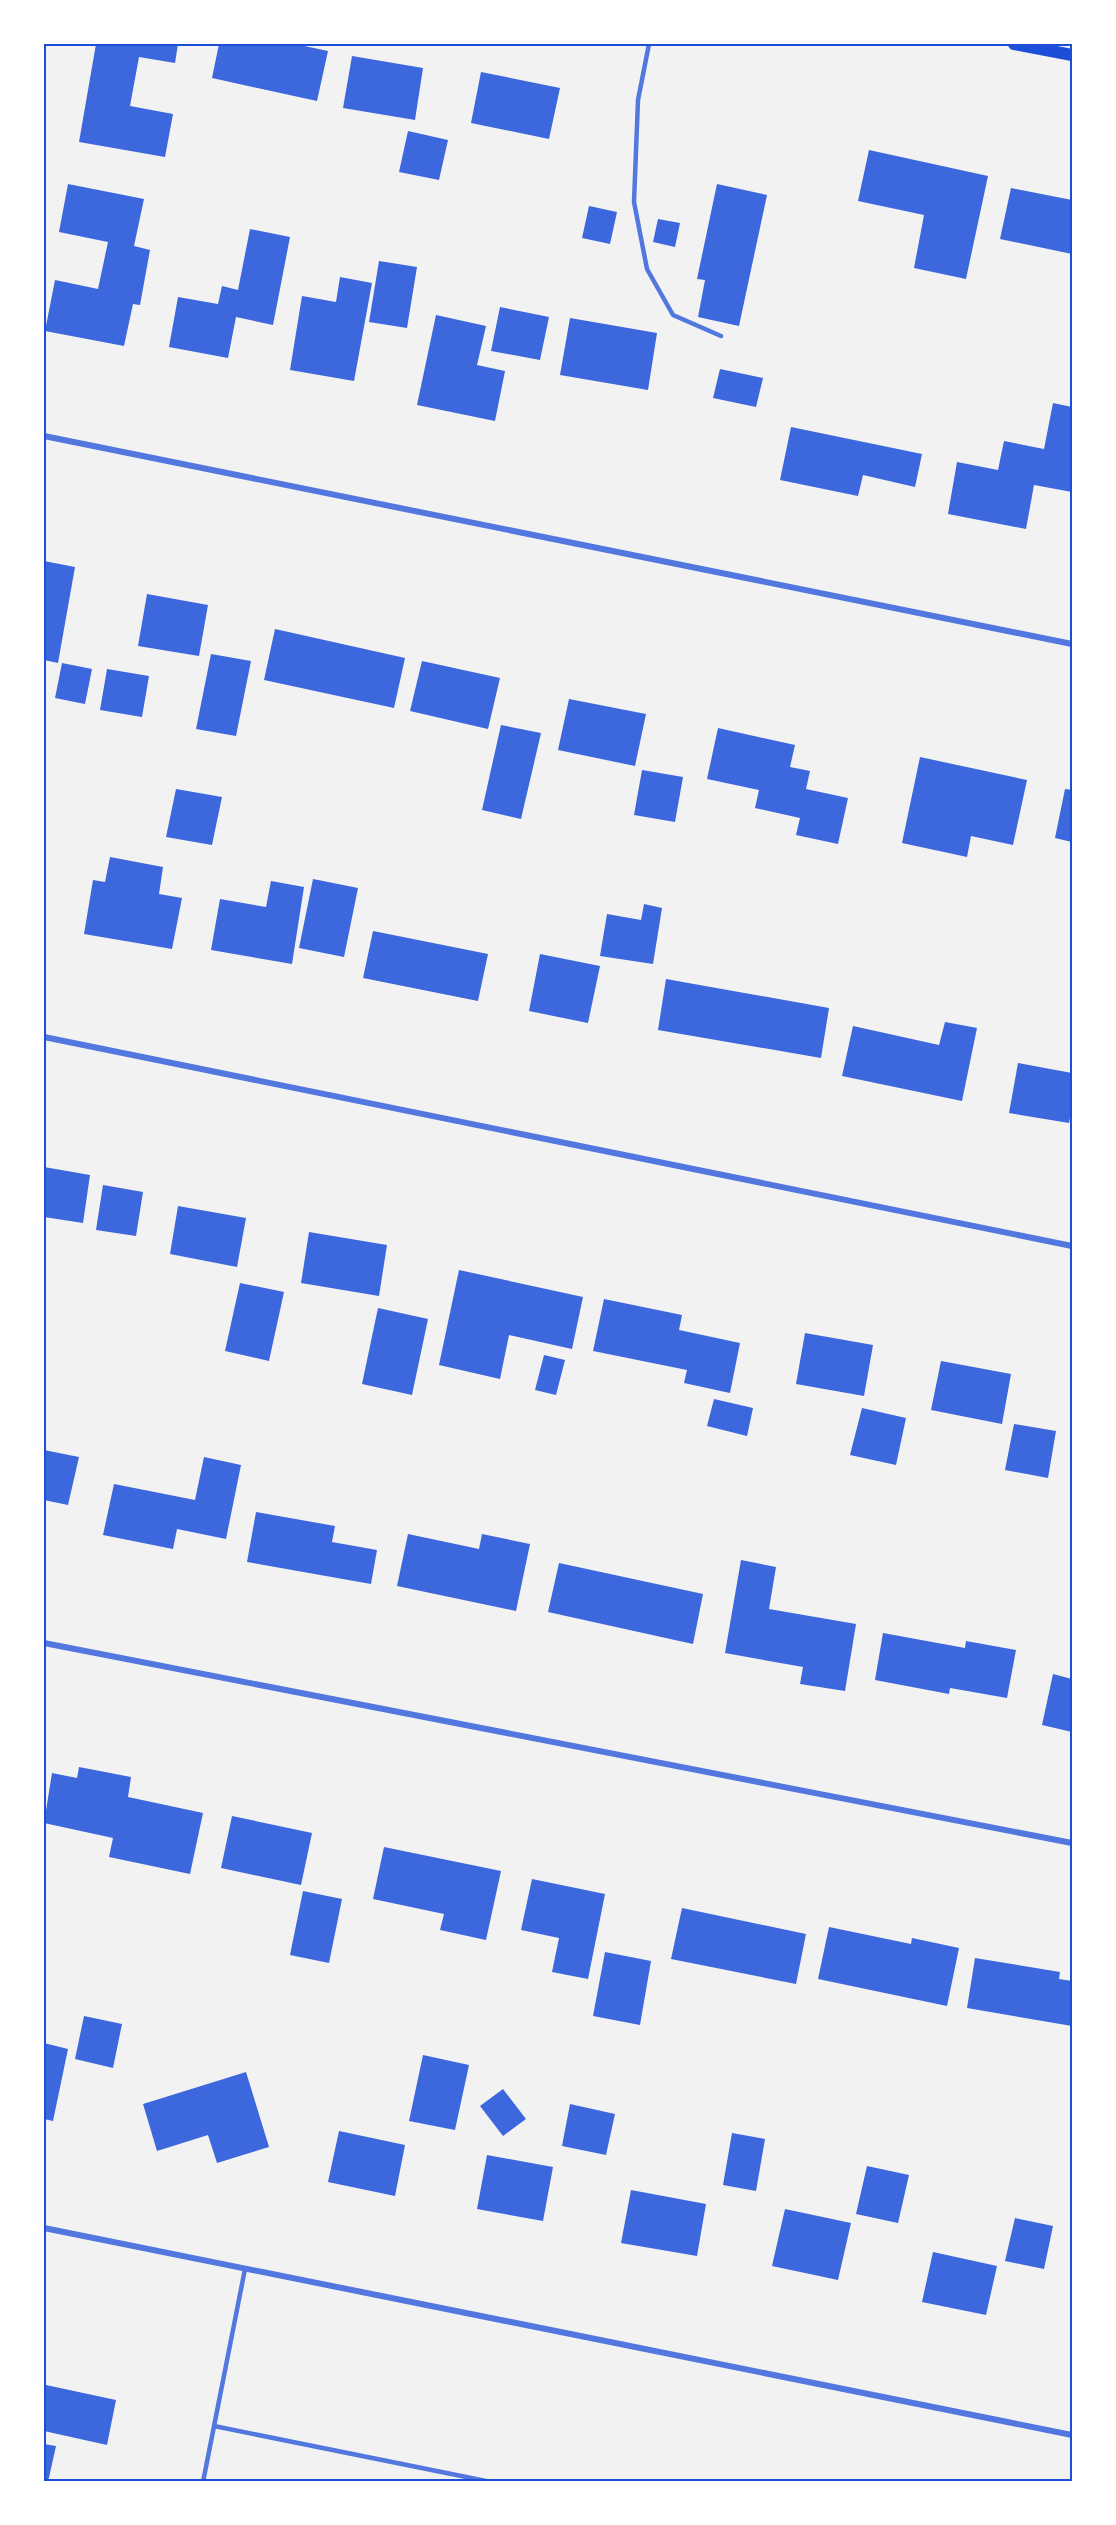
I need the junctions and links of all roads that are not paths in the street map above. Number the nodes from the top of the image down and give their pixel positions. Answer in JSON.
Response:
{"nodes":[{"id":1,"x":649,"y":44,"type":"edge"},
{"id":2,"x":1014,"y":44,"type":"edge"},
{"id":3,"x":1072,"y":55,"type":"edge"},
{"id":4,"x":721,"y":336,"type":"dead end"},
{"id":5,"x":44,"y":436,"type":"edge"},
{"id":6,"x":1072,"y":644,"type":"edge"},
{"id":7,"x":44,"y":1037,"type":"edge"},
{"id":8,"x":1072,"y":1246,"type":"edge"},
{"id":9,"x":44,"y":1643,"type":"edge"},
{"id":10,"x":1072,"y":1843,"type":"edge"},
{"id":11,"x":44,"y":2228,"type":"edge"},
{"id":12,"x":245,"y":2269,"type":"junction"},
{"id":13,"x":214,"y":2426,"type":"junction"},
{"id":14,"x":1072,"y":2435,"type":"edge"},
{"id":15,"x":203,"y":2481,"type":"edge"},
{"id":16,"x":490,"y":2481,"type":"edge"}],
"edges":[{"from":1,"to":4,"type":"lane"},
{"from":2,"to":3,"type":"main road"},
{"from":5,"to":6,"type":"street"},
{"from":7,"to":8,"type":"street"},
{"from":9,"to":10,"type":"street"},
{"from":11,"to":12,"type":"street"},
{"from":12,"to":13,"type":"lane"},
{"from":12,"to":14,"type":"street"},
{"from":13,"to":15,"type":"lane"},
{"from":13,"to":16,"type":"lane"}]}
